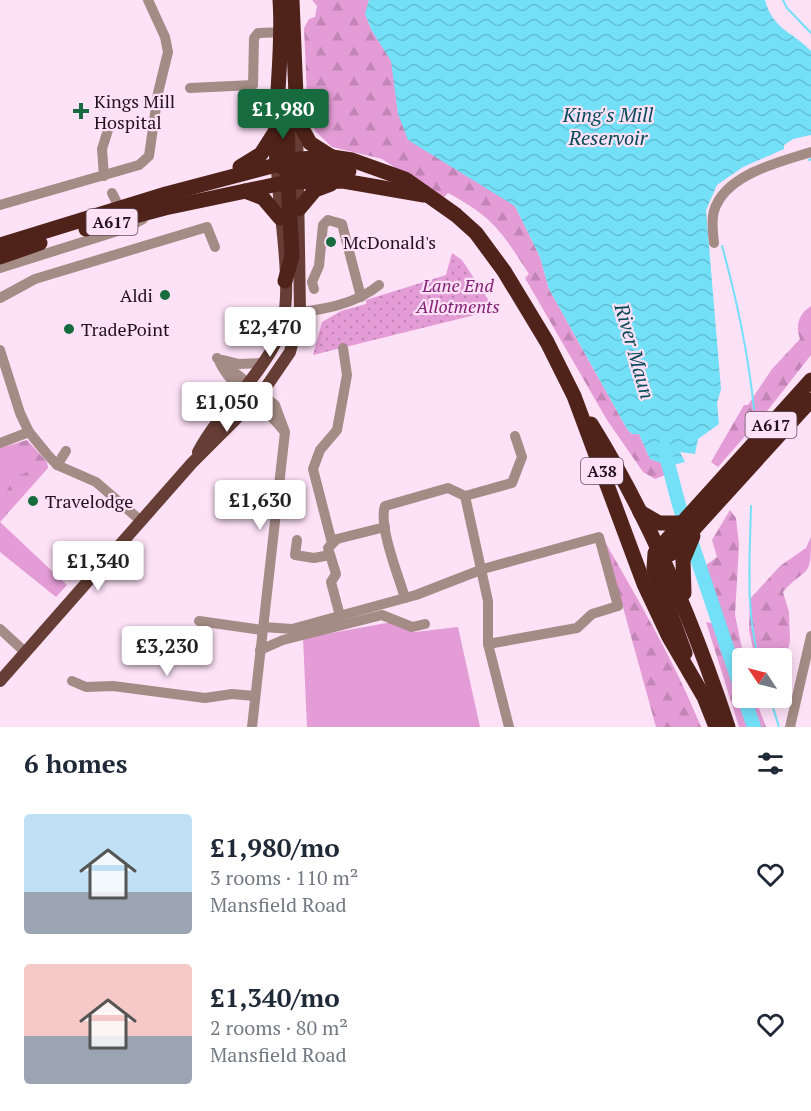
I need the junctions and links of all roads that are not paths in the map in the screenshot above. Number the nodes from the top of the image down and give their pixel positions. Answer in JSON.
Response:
{"nodes":[{"id":1,"x":148,"y":0,"type":"edge"},
{"id":2,"x":280,"y":0,"type":"edge"},
{"id":3,"x":292,"y":0,"type":"edge"},
{"id":4,"x":287,"y":32,"type":"junction"},
{"id":5,"x":294,"y":60,"type":"junction"},
{"id":6,"x":190,"y":88,"type":"dead end"},
{"id":7,"x":297,"y":119,"type":"junction"},
{"id":8,"x":108,"y":130,"type":"dead end"},
{"id":9,"x":275,"y":132,"type":"junction"},
{"id":10,"x":811,"y":152,"type":"edge"},
{"id":11,"x":332,"y":157,"type":"junction"},
{"id":12,"x":288,"y":172,"type":"junction"},
{"id":13,"x":104,"y":176,"type":"junction"},
{"id":14,"x":224,"y":178,"type":"junction"},
{"id":15,"x":343,"y":181,"type":"junction"},
{"id":16,"x":399,"y":190,"type":"junction"},
{"id":17,"x":245,"y":191,"type":"junction"},
{"id":18,"x":112,"y":193,"type":"dead end"},
{"id":19,"x":428,"y":196,"type":"junction"},
{"id":20,"x":166,"y":201,"type":"junction"},
{"id":21,"x":0,"y":205,"type":"edge"},
{"id":22,"x":299,"y":208,"type":"junction"},
{"id":23,"x":120,"y":209,"type":"junction"},
{"id":24,"x":279,"y":218,"type":"junction"},
{"id":25,"x":714,"y":243,"type":"dead end"},
{"id":26,"x":0,"y":245,"type":"edge"},
{"id":27,"x":215,"y":247,"type":"dead end"},
{"id":28,"x":0,"y":256,"type":"edge"},
{"id":29,"x":0,"y":268,"type":"edge"},
{"id":30,"x":285,"y":281,"type":"junction"},
{"id":31,"x":313,"y":285,"type":"dead end"},
{"id":32,"x":379,"y":285,"type":"dead end"},
{"id":33,"x":361,"y":297,"type":"junction"},
{"id":34,"x":0,"y":298,"type":"edge"},
{"id":35,"x":300,"y":312,"type":"junction"},
{"id":36,"x":286,"y":314,"type":"junction"},
{"id":37,"x":343,"y":348,"type":"dead end"},
{"id":38,"x":0,"y":350,"type":"edge"},
{"id":39,"x":263,"y":363,"type":"junction"},
{"id":40,"x":811,"y":380,"type":"edge"},
{"id":41,"x":252,"y":392,"type":"junction"},
{"id":42,"x":574,"y":396,"type":"junction"},
{"id":43,"x":811,"y":400,"type":"edge"},
{"id":44,"x":29,"y":432,"type":"junction"},
{"id":45,"x":515,"y":436,"type":"dead end"},
{"id":46,"x":0,"y":443,"type":"edge"},
{"id":47,"x":66,"y":451,"type":"dead end"},
{"id":48,"x":192,"y":464,"type":"junction"},
{"id":49,"x":57,"y":465,"type":"junction"},
{"id":50,"x":737,"y":473,"type":"junction"},
{"id":51,"x":465,"y":496,"type":"junction"},
{"id":52,"x":640,"y":512,"type":"junction"},
{"id":53,"x":141,"y":521,"type":"junction"},
{"id":54,"x":385,"y":527,"type":"junction"},
{"id":55,"x":680,"y":534,"type":"junction"},
{"id":56,"x":297,"y":540,"type":"dead end"},
{"id":57,"x":332,"y":543,"type":"junction"},
{"id":58,"x":631,"y":546,"type":"junction"},
{"id":59,"x":330,"y":555,"type":"junction"},
{"id":60,"x":658,"y":556,"type":"junction"},
{"id":61,"x":483,"y":569,"type":"junction"},
{"id":62,"x":405,"y":598,"type":"junction"},
{"id":63,"x":686,"y":608,"type":"junction"},
{"id":64,"x":340,"y":616,"type":"junction"},
{"id":65,"x":199,"y":621,"type":"dead end"},
{"id":66,"x":425,"y":624,"type":"dead end"},
{"id":67,"x":262,"y":628,"type":"junction"},
{"id":68,"x":0,"y":629,"type":"edge"},
{"id":69,"x":811,"y":636,"type":"edge"},
{"id":70,"x":488,"y":644,"type":"junction"},
{"id":71,"x":260,"y":650,"type":"junction"},
{"id":72,"x":25,"y":652,"type":"junction"},
{"id":73,"x":0,"y":681,"type":"edge"},
{"id":74,"x":72,"y":681,"type":"dead end"},
{"id":75,"x":695,"y":681,"type":"junction"},
{"id":76,"x":255,"y":696,"type":"junction"},
{"id":77,"x":252,"y":727,"type":"edge"},
{"id":78,"x":509,"y":727,"type":"edge"},
{"id":79,"x":716,"y":727,"type":"edge"},
{"id":80,"x":728,"y":727,"type":"edge"},
{"id":81,"x":790,"y":727,"type":"edge"}],
"edges":[{"from":1,"to":13,"type":"street"},
{"from":2,"to":4,"type":"highway"},
{"from":3,"to":4,"type":"highway"},
{"from":4,"to":5,"type":"highway"},
{"from":4,"to":6,"type":"street"},
{"from":4,"to":9,"type":"highway"},
{"from":5,"to":7,"type":"highway"},
{"from":5,"to":12,"type":"highway"},
{"from":7,"to":11,"type":"highway"},
{"from":7,"to":12,"type":"main road"},
{"from":8,"to":13,"type":"street"},
{"from":9,"to":12,"type":"highway"},
{"from":9,"to":14,"type":"highway"},
{"from":10,"to":25,"type":"street"},
{"from":11,"to":12,"type":"highway","number":"A617"},
{"from":11,"to":19,"type":"highway","number":"A38"},
{"from":12,"to":14,"type":"highway","number":"A617"},
{"from":12,"to":15,"type":"highway","number":"A617"},
{"from":12,"to":16,"type":"highway"},
{"from":12,"to":17,"type":"highway","number":"A617"},
{"from":12,"to":20,"type":"highway"},
{"from":12,"to":22,"type":"main road"},
{"from":12,"to":24,"type":"main road"},
{"from":12,"to":30,"type":"highway"},
{"from":13,"to":21,"type":"street"},
{"from":14,"to":20,"type":"highway","number":"A617"},
{"from":15,"to":16,"type":"highway","number":"A617"},
{"from":15,"to":22,"type":"highway"},
{"from":16,"to":19,"type":"highway","number":"A38"},
{"from":17,"to":20,"type":"highway","number":"A617"},
{"from":17,"to":24,"type":"highway"},
{"from":18,"to":23,"type":"street"},
{"from":19,"to":42,"type":"highway","number":"A38"},
{"from":20,"to":23,"type":"highway","number":"A617"},
{"from":20,"to":28,"type":"highway","number":"A617"},
{"from":20,"to":29,"type":"street"},
{"from":22,"to":35,"type":"main road"},
{"from":23,"to":26,"type":"highway","number":"A617"},
{"from":24,"to":30,"type":"main road"},
{"from":27,"to":34,"type":"street"},
{"from":30,"to":36,"type":"main road"},
{"from":31,"to":33,"type":"street"},
{"from":32,"to":33,"type":"street"},
{"from":33,"to":35,"type":"street"},
{"from":35,"to":36,"type":"street"},
{"from":35,"to":41,"type":"main road"},
{"from":36,"to":39,"type":"main road"},
{"from":37,"to":57,"type":"street"},
{"from":38,"to":44,"type":"street"},
{"from":39,"to":41,"type":"main road"},
{"from":39,"to":41,"type":"street"},
{"from":40,"to":50,"type":"highway","number":"A617"},
{"from":41,"to":48,"type":"main road"},
{"from":41,"to":48,"type":"main road"},
{"from":41,"to":67,"type":"street"},
{"from":42,"to":52,"type":"highway","number":"A38"},
{"from":42,"to":58,"type":"highway","number":"A38"},
{"from":43,"to":50,"type":"highway","number":"A617"},
{"from":44,"to":46,"type":"street"},
{"from":44,"to":49,"type":"street"},
{"from":45,"to":51,"type":"street"},
{"from":47,"to":49,"type":"street"},
{"from":48,"to":53,"type":"main road"},
{"from":49,"to":53,"type":"street"},
{"from":50,"to":55,"type":"highway","number":"A617"},
{"from":50,"to":55,"type":"highway","number":"A617"},
{"from":51,"to":54,"type":"street"},
{"from":51,"to":61,"type":"street"},
{"from":52,"to":55,"type":"highway"},
{"from":52,"to":60,"type":"highway","number":"A38"},
{"from":53,"to":72,"type":"main road"},
{"from":54,"to":57,"type":"street"},
{"from":54,"to":62,"type":"street"},
{"from":55,"to":60,"type":"highway","number":"A617"},
{"from":55,"to":63,"type":"highway","number":"A617"},
{"from":56,"to":59,"type":"street"},
{"from":57,"to":59,"type":"street"},
{"from":58,"to":60,"type":"highway"},
{"from":58,"to":75,"type":"highway","number":"A38"},
{"from":59,"to":64,"type":"street"},
{"from":60,"to":63,"type":"highway","number":"A38"},
{"from":60,"to":75,"type":"highway"},
{"from":61,"to":62,"type":"street"},
{"from":61,"to":70,"type":"street"},
{"from":61,"to":70,"type":"street"},
{"from":62,"to":64,"type":"street"},
{"from":63,"to":80,"type":"highway","number":"A38"},
{"from":64,"to":67,"type":"street"},
{"from":65,"to":67,"type":"street"},
{"from":66,"to":71,"type":"street"},
{"from":67,"to":71,"type":"street"},
{"from":68,"to":72,"type":"street"},
{"from":69,"to":81,"type":"street"},
{"from":70,"to":78,"type":"street"},
{"from":71,"to":76,"type":"street"},
{"from":72,"to":73,"type":"main road"},
{"from":74,"to":76,"type":"street"},
{"from":75,"to":79,"type":"highway","number":"A38"},
{"from":76,"to":77,"type":"street"}]}
